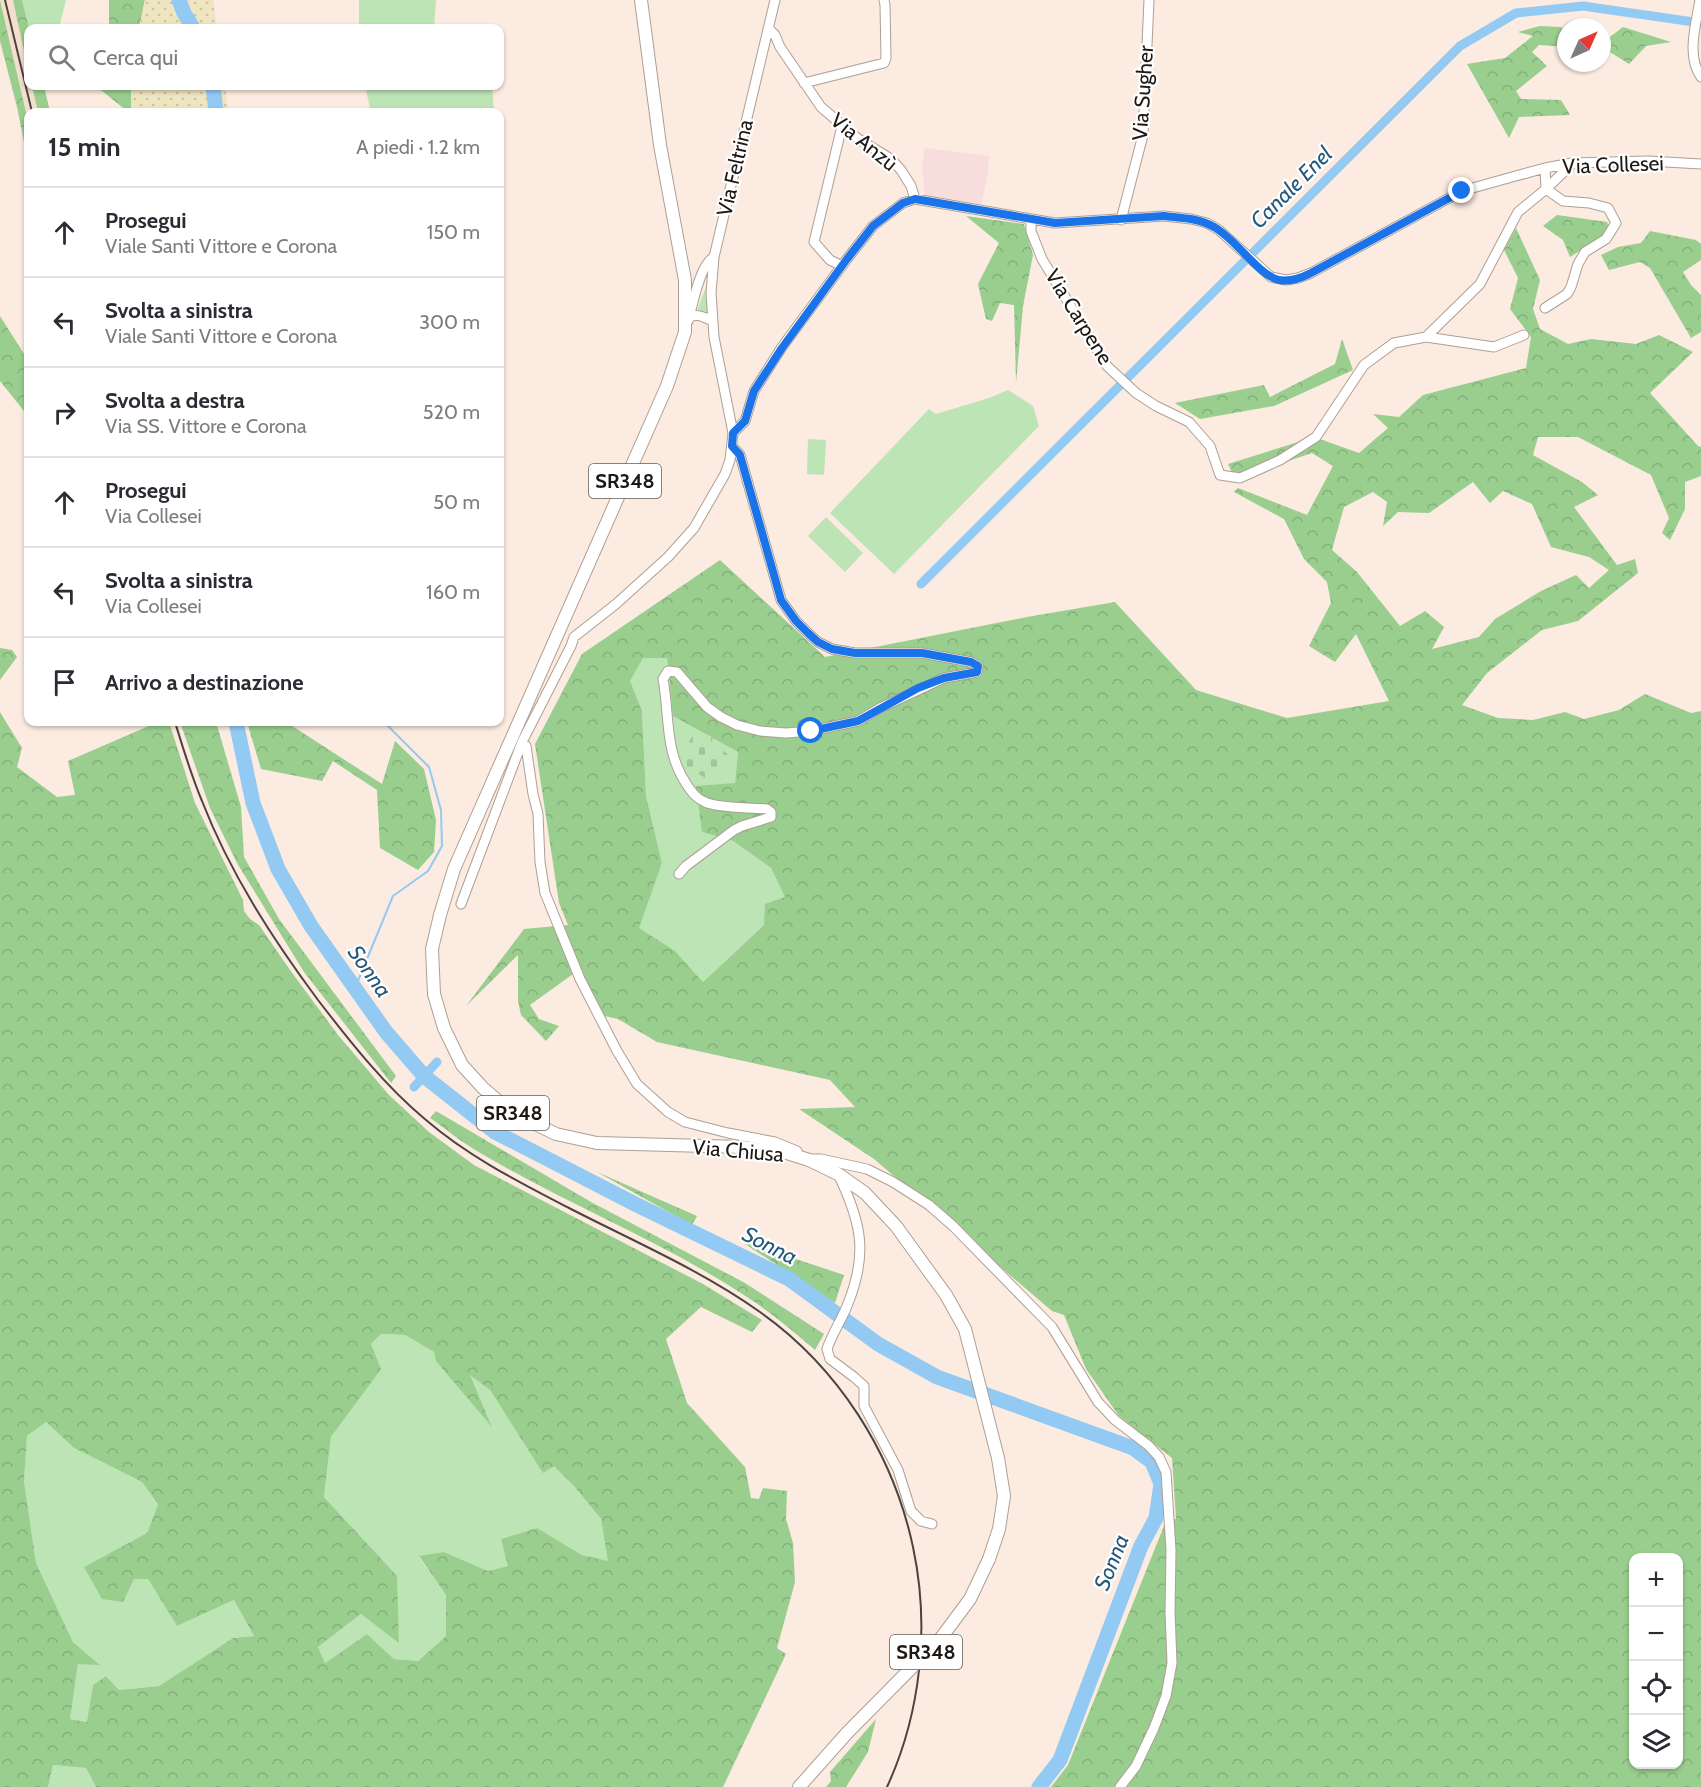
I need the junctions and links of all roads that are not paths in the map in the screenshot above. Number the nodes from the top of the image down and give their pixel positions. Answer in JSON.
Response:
{"nodes":[{"id":1,"x":641,"y":0,"type":"edge"},
{"id":2,"x":775,"y":0,"type":"edge"},
{"id":3,"x":884,"y":0,"type":"edge"},
{"id":4,"x":1149,"y":0,"type":"edge"},
{"id":5,"x":1700,"y":0,"type":"edge"},
{"id":6,"x":768,"y":28,"type":"junction"},
{"id":7,"x":1701,"y":77,"type":"edge"},
{"id":8,"x":804,"y":82,"type":"junction"},
{"id":9,"x":842,"y":126,"type":"junction"},
{"id":10,"x":1572,"y":163,"type":"junction"},
{"id":11,"x":1701,"y":164,"type":"edge"},
{"id":12,"x":1545,"y":168,"type":"junction"},
{"id":13,"x":1546,"y":189,"type":"junction"},
{"id":14,"x":915,"y":199,"type":"junction"},
{"id":15,"x":1031,"y":219,"type":"junction"},
{"id":16,"x":1121,"y":220,"type":"junction"},
{"id":17,"x":714,"y":257,"type":"junction"},
{"id":18,"x":842,"y":266,"type":"junction"},
{"id":19,"x":1545,"y":308,"type":"dead end"},
{"id":20,"x":689,"y":318,"type":"junction"},
{"id":21,"x":713,"y":321,"type":"junction"},
{"id":22,"x":685,"y":332,"type":"junction"},
{"id":23,"x":1524,"y":335,"type":"dead end"},
{"id":24,"x":1426,"y":337,"type":"junction"},
{"id":25,"x":733,"y":433,"type":"junction"},
{"id":26,"x":732,"y":446,"type":"junction"},
{"id":27,"x":561,"y":628,"type":"joint"},
{"id":28,"x":522,"y":742,"type":"junction"},
{"id":29,"x":679,"y":874,"type":"dead end"},
{"id":30,"x":461,"y":904,"type":"dead end"},
{"id":31,"x":809,"y":1160,"type":"junction"},
{"id":32,"x":838,"y":1174,"type":"junction"},
{"id":33,"x":932,"y":1524,"type":"dead end"},
{"id":34,"x":799,"y":1787,"type":"edge"},
{"id":35,"x":1120,"y":1787,"type":"edge"}],
"edges":[{"from":1,"to":22,"type":"main road","name":"Via Feltrina"},
{"from":2,"to":6,"type":"street","name":"Via Feltrina"},
{"from":3,"to":8,"type":"street"},
{"from":4,"to":16,"type":"street","name":"Via Sugher"},
{"from":5,"to":7,"type":"street"},
{"from":6,"to":8,"type":"street","name":"Via Anzù"},
{"from":6,"to":17,"type":"street","name":"Via Feltrina"},
{"from":8,"to":9,"type":"street","name":"Via Anzù"},
{"from":9,"to":14,"type":"street","name":"Via Anzù"},
{"from":9,"to":18,"type":"street"},
{"from":10,"to":11,"type":"street","name":"Via Collesei"},
{"from":10,"to":12,"type":"street","name":"Via Collesei"},
{"from":10,"to":13,"type":"street"},
{"from":12,"to":13,"type":"street"},
{"from":12,"to":16,"type":"street","name":"Via Collesei"},
{"from":13,"to":19,"type":"street"},
{"from":13,"to":24,"type":"street"},
{"from":14,"to":15,"type":"street","name":"Via Collesei"},
{"from":14,"to":18,"type":"street"},
{"from":15,"to":16,"type":"street","name":"Via Collesei"},
{"from":15,"to":24,"type":"street","name":"Via Carpene"},
{"from":17,"to":20,"type":"street","name":"Via Feltrina"},
{"from":17,"to":21,"type":"street"},
{"from":18,"to":25,"type":"street"},
{"from":20,"to":21,"type":"street"},
{"from":20,"to":22,"type":"street","name":"Via Feltrina"},
{"from":21,"to":25,"type":"street"},
{"from":22,"to":27,"type":"main road","name":"Via Feltrina","number":"SR348"},
{"from":23,"to":24,"type":"street"},
{"from":25,"to":26,"type":"street"},
{"from":26,"to":28,"type":"street"},
{"from":26,"to":29,"type":"street"},
{"from":27,"to":31,"type":"main road","name":"Via Chiusa","number":"SR348"},
{"from":28,"to":30,"type":"street"},
{"from":28,"to":31,"type":"street"},
{"from":31,"to":32,"type":"main road","name":"Via Chiusa","number":"SR348"},
{"from":31,"to":35,"type":"street"},
{"from":32,"to":33,"type":"street"},
{"from":32,"to":34,"type":"main road","name":"Via Chiusa","number":"SR348","bridge":true}]}
